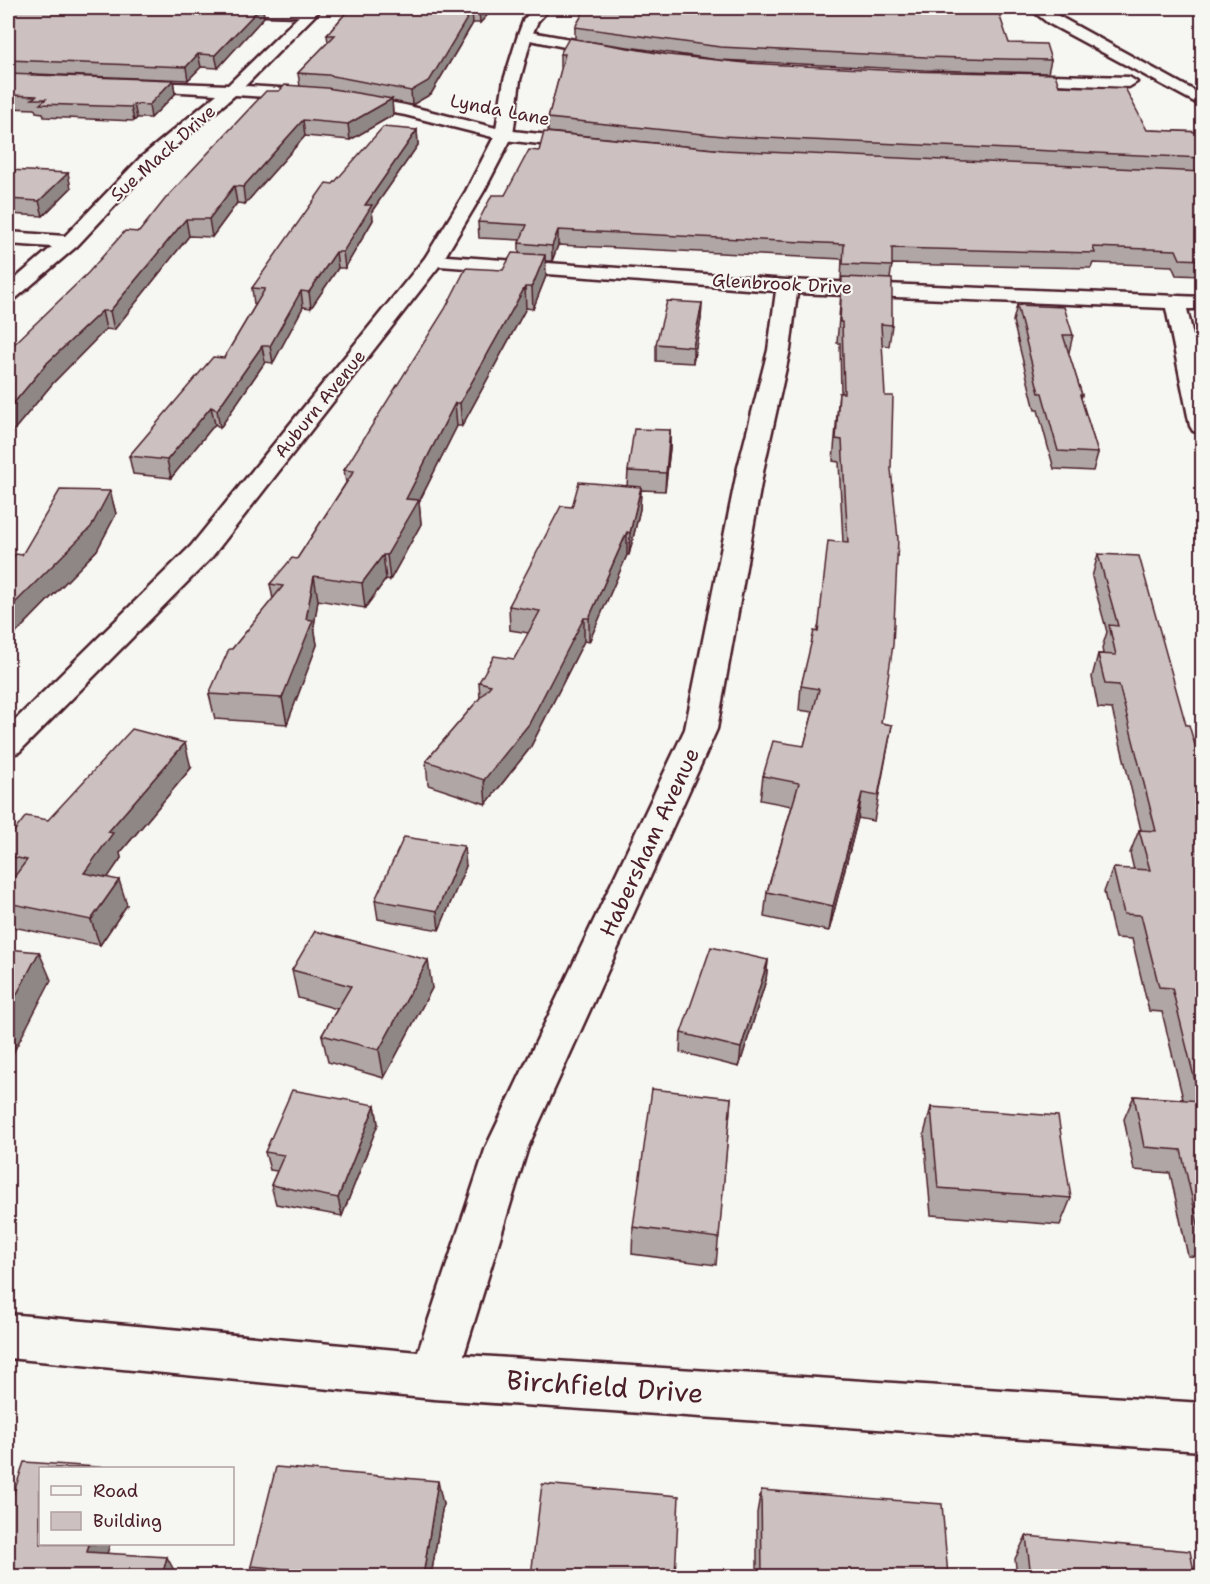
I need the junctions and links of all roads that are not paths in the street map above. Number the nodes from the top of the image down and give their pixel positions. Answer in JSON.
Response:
{"nodes":[{"id":1,"x":170,"y":8,"type":"edge"},
{"id":2,"x":543,"y":8,"type":"edge"},
{"id":3,"x":1036,"y":8,"type":"edge"},
{"id":4,"x":312,"y":10,"type":"edge"},
{"id":5,"x":525,"y":35,"type":"junction"},
{"id":6,"x":627,"y":53,"type":"edge"},
{"id":7,"x":992,"y":79,"type":"edge"},
{"id":8,"x":1129,"y":82,"type":"dead end"},
{"id":9,"x":108,"y":84,"type":"edge"},
{"id":10,"x":233,"y":89,"type":"junction"},
{"id":11,"x":1203,"y":101,"type":"edge"},
{"id":12,"x":504,"y":135,"type":"junction"},
{"id":13,"x":603,"y":147,"type":"edge"},
{"id":14,"x":8,"y":238,"type":"edge"},
{"id":15,"x":70,"y":242,"type":"junction"},
{"id":16,"x":433,"y":261,"type":"junction"},
{"id":17,"x":786,"y":286,"type":"junction"},
{"id":18,"x":8,"y":295,"type":"edge"},
{"id":19,"x":1175,"y":302,"type":"junction"},
{"id":20,"x":1203,"y":303,"type":"edge"},
{"id":21,"x":1203,"y":426,"type":"edge"},
{"id":22,"x":8,"y":745,"type":"edge"},
{"id":23,"x":8,"y":1336,"type":"edge"},
{"id":24,"x":434,"y":1376,"type":"junction"},
{"id":25,"x":1203,"y":1427,"type":"edge"}],
"edges":[{"from":1,"to":4,"type":"main road"},
{"from":2,"to":5,"type":"main road","name":"Auburn Avenue"},
{"from":3,"to":11,"type":"main road"},
{"from":4,"to":10,"type":"main road","name":"Sue Mack Drive"},
{"from":5,"to":6,"type":"main road"},
{"from":5,"to":12,"type":"main road","name":"Auburn Avenue"},
{"from":7,"to":8,"type":"main road"},
{"from":9,"to":10,"type":"main road","name":"Lynda Lane"},
{"from":10,"to":12,"type":"main road","name":"Lynda Lane"},
{"from":10,"to":15,"type":"main road","name":"Sue Mack Drive"},
{"from":12,"to":13,"type":"main road","name":"Lynda Lane"},
{"from":12,"to":16,"type":"main road","name":"Auburn Avenue"},
{"from":14,"to":15,"type":"main road"},
{"from":15,"to":18,"type":"main road","name":"Sue Mack Drive"},
{"from":16,"to":17,"type":"main road","name":"Glenbrook Drive"},
{"from":16,"to":22,"type":"main road","name":"Auburn Avenue"},
{"from":17,"to":19,"type":"main road","name":"Glenbrook Drive"},
{"from":17,"to":24,"type":"main road","name":"Habersham Avenue"},
{"from":19,"to":20,"type":"main road","name":"Glenbrook Drive"},
{"from":19,"to":21,"type":"main road"},
{"from":23,"to":24,"type":"main road","name":"Birchfield Drive"},
{"from":24,"to":25,"type":"main road","name":"Birchfield Drive"}]}
